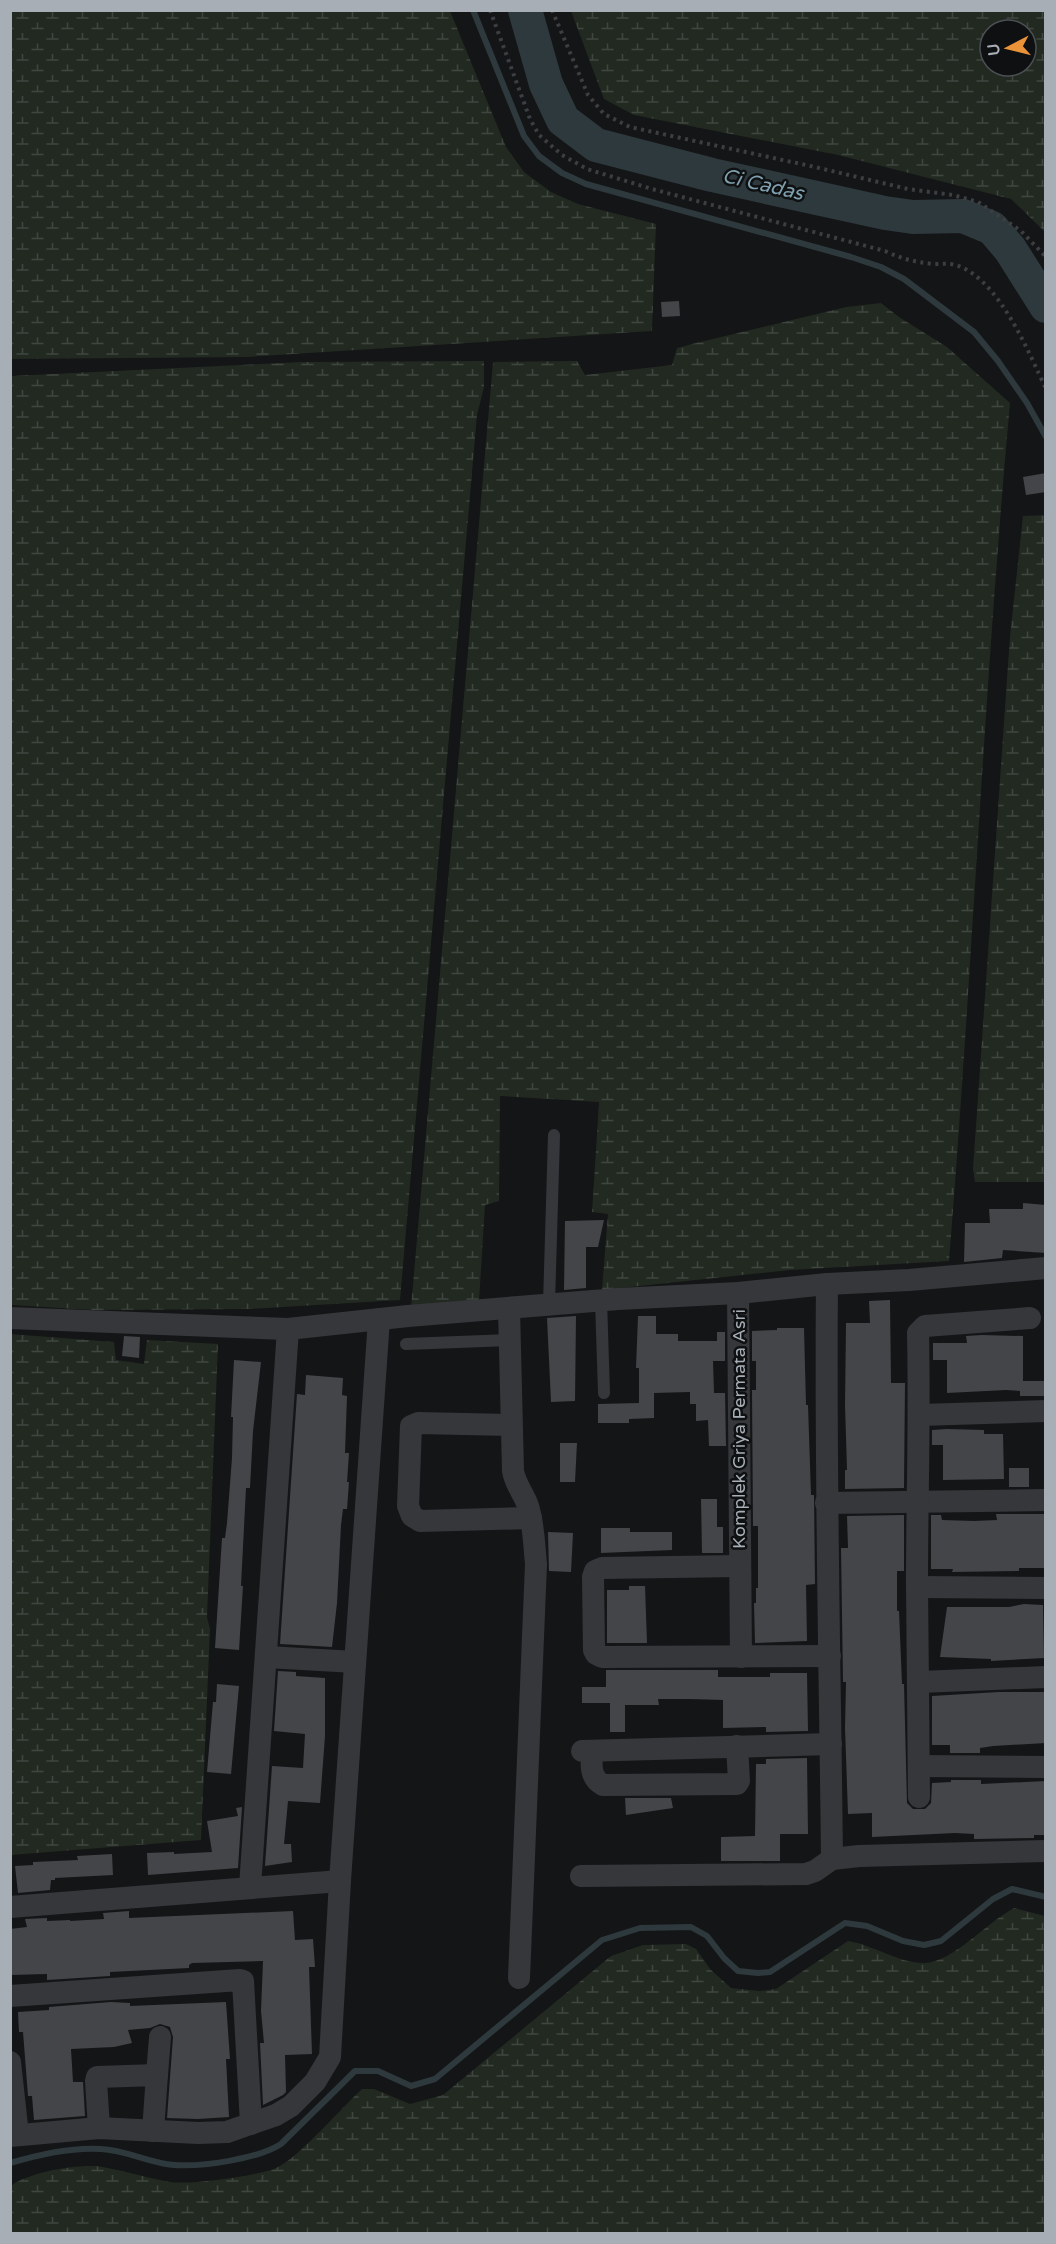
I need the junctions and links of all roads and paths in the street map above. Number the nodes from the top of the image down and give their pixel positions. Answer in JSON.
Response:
{"nodes":[{"id":1,"x":490,"y":10,"type":"edge"},
{"id":2,"x":552,"y":10,"type":"edge"},
{"id":3,"x":1046,"y":257,"type":"edge"},
{"id":4,"x":1046,"y":389,"type":"edge"},
{"id":5,"x":554,"y":1135,"type":"dead end"},
{"id":6,"x":1046,"y":1268,"type":"edge"},
{"id":7,"x":826,"y":1284,"type":"junction"},
{"id":8,"x":738,"y":1293,"type":"junction"},
{"id":9,"x":601,"y":1300,"type":"junction"},
{"id":10,"x":549,"y":1304,"type":"junction"},
{"id":11,"x":509,"y":1308,"type":"junction"},
{"id":12,"x":10,"y":1318,"type":"edge"},
{"id":13,"x":1030,"y":1318,"type":"dead end"},
{"id":14,"x":379,"y":1319,"type":"junction"},
{"id":15,"x":288,"y":1329,"type":"junction"},
{"id":16,"x":510,"y":1340,"type":"junction"},
{"id":17,"x":406,"y":1344,"type":"dead end"},
{"id":18,"x":604,"y":1393,"type":"dead end"},
{"id":19,"x":1046,"y":1411,"type":"edge"},
{"id":20,"x":920,"y":1415,"type":"junction"},
{"id":21,"x":512,"y":1425,"type":"junction"},
{"id":22,"x":1046,"y":1500,"type":"edge"},
{"id":23,"x":917,"y":1501,"type":"junction"},
{"id":24,"x":826,"y":1503,"type":"junction"},
{"id":25,"x":531,"y":1518,"type":"junction"},
{"id":26,"x":740,"y":1566,"type":"junction"},
{"id":27,"x":917,"y":1587,"type":"junction"},
{"id":28,"x":1046,"y":1588,"type":"edge"},
{"id":29,"x":830,"y":1656,"type":"junction"},
{"id":30,"x":267,"y":1657,"type":"junction"},
{"id":31,"x":741,"y":1658,"type":"junction"},
{"id":32,"x":356,"y":1662,"type":"junction"},
{"id":33,"x":1046,"y":1677,"type":"edge"},
{"id":34,"x":920,"y":1682,"type":"junction"},
{"id":35,"x":831,"y":1744,"type":"junction"},
{"id":36,"x":737,"y":1746,"type":"junction"},
{"id":37,"x":919,"y":1766,"type":"junction"},
{"id":38,"x":1046,"y":1767,"type":"edge"},
{"id":39,"x":919,"y":1797,"type":"dead end"},
{"id":40,"x":1046,"y":1851,"type":"edge"},
{"id":41,"x":832,"y":1859,"type":"junction"},
{"id":42,"x":581,"y":1876,"type":"dead end"},
{"id":43,"x":340,"y":1881,"type":"junction"},
{"id":44,"x":250,"y":1887,"type":"junction"},
{"id":45,"x":10,"y":1907,"type":"edge"},
{"id":46,"x":519,"y":1978,"type":"dead end"},
{"id":47,"x":10,"y":1996,"type":"edge"},
{"id":48,"x":160,"y":2037,"type":"dead end"},
{"id":49,"x":10,"y":2062,"type":"edge"},
{"id":50,"x":157,"y":2075,"type":"junction"},
{"id":51,"x":251,"y":2124,"type":"junction"},
{"id":52,"x":99,"y":2128,"type":"junction"},
{"id":53,"x":153,"y":2131,"type":"junction"},
{"id":54,"x":14,"y":2136,"type":"edge"}],
"edges":[{"from":1,"to":4,"type":"path"},
{"from":2,"to":3,"type":"path"},
{"from":5,"to":10,"type":"lane"},
{"from":6,"to":7,"type":"street"},
{"from":7,"to":8,"type":"street"},
{"from":7,"to":24,"type":"street"},
{"from":8,"to":9,"type":"street"},
{"from":8,"to":26,"type":"street","name":"Komplek Griya Permata Asri"},
{"from":9,"to":10,"type":"street"},
{"from":9,"to":18,"type":"lane"},
{"from":10,"to":11,"type":"street"},
{"from":11,"to":14,"type":"street"},
{"from":11,"to":16,"type":"street"},
{"from":12,"to":15,"type":"street"},
{"from":13,"to":20,"type":"street"},
{"from":14,"to":15,"type":"street"},
{"from":14,"to":32,"type":"street"},
{"from":15,"to":30,"type":"street"},
{"from":16,"to":17,"type":"lane"},
{"from":16,"to":21,"type":"street"},
{"from":19,"to":20,"type":"street"},
{"from":20,"to":23,"type":"street"},
{"from":21,"to":25,"type":"street"},
{"from":21,"to":25,"type":"street"},
{"from":22,"to":23,"type":"street"},
{"from":23,"to":24,"type":"street"},
{"from":23,"to":27,"type":"street"},
{"from":24,"to":29,"type":"street"},
{"from":25,"to":46,"type":"street"},
{"from":26,"to":31,"type":"street","name":"Komplek Griya Permata Asri"},
{"from":26,"to":31,"type":"street","name":"Komplek Griya Permata Asri"},
{"from":27,"to":28,"type":"street"},
{"from":27,"to":34,"type":"street"},
{"from":29,"to":31,"type":"street","name":"Komplek Griya Permata Asri"},
{"from":29,"to":35,"type":"street"},
{"from":30,"to":32,"type":"street"},
{"from":30,"to":44,"type":"street"},
{"from":32,"to":43,"type":"street"},
{"from":33,"to":34,"type":"street"},
{"from":34,"to":37,"type":"street"},
{"from":35,"to":36,"type":"street"},
{"from":35,"to":41,"type":"street"},
{"from":36,"to":36,"type":"street"},
{"from":37,"to":38,"type":"street"},
{"from":37,"to":39,"type":"street"},
{"from":40,"to":41,"type":"street"},
{"from":41,"to":42,"type":"street"},
{"from":43,"to":44,"type":"street"},
{"from":43,"to":51,"type":"street"},
{"from":44,"to":45,"type":"street"},
{"from":47,"to":51,"type":"street"},
{"from":48,"to":50,"type":"street"},
{"from":49,"to":54,"type":"street"},
{"from":50,"to":52,"type":"street"},
{"from":50,"to":53,"type":"street"},
{"from":51,"to":53,"type":"street"},
{"from":52,"to":53,"type":"street"},
{"from":52,"to":54,"type":"street"}]}
